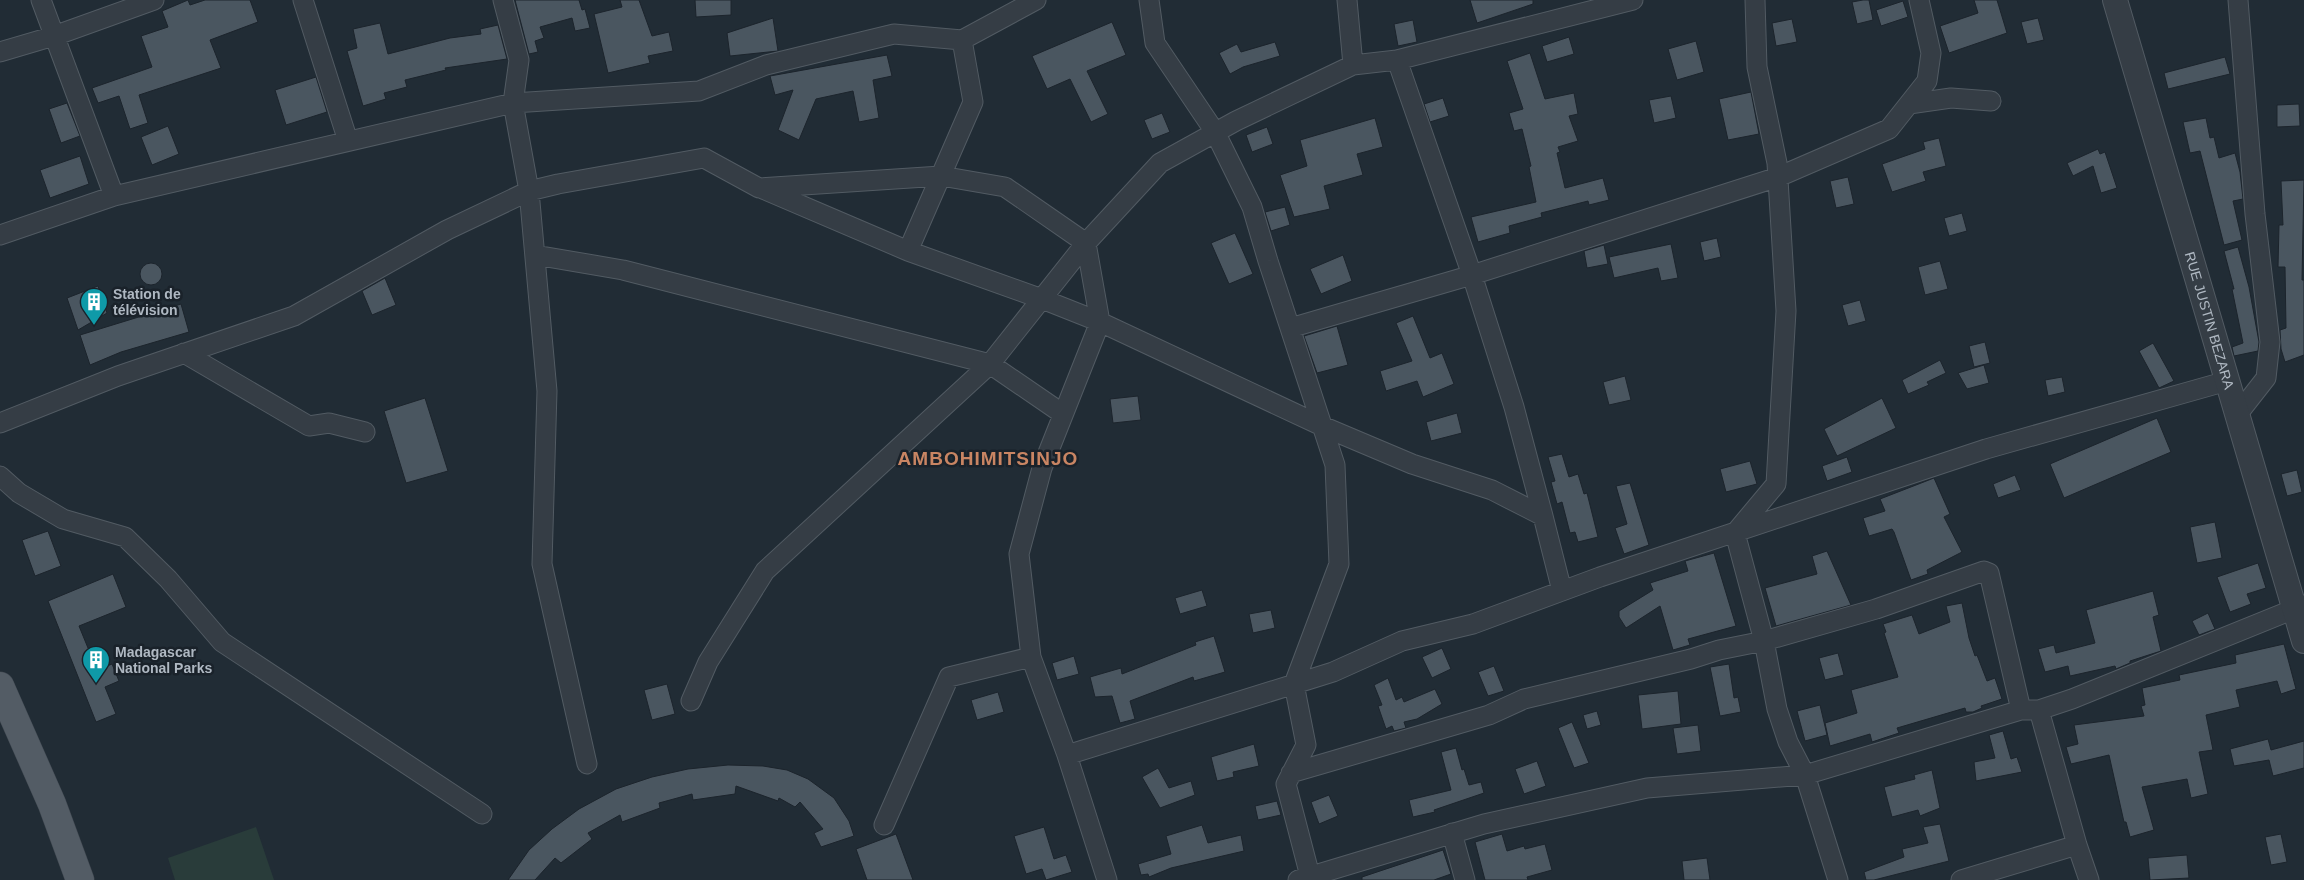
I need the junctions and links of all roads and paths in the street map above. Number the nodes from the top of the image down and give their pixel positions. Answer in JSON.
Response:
{"nodes":[{"id":1,"x":41,"y":0,"type":"edge"},
{"id":2,"x":154,"y":0,"type":"edge"},
{"id":3,"x":303,"y":0,"type":"edge"},
{"id":4,"x":503,"y":0,"type":"edge"},
{"id":5,"x":1036,"y":0,"type":"edge"},
{"id":6,"x":1149,"y":0,"type":"edge"},
{"id":7,"x":1347,"y":0,"type":"edge"},
{"id":8,"x":1632,"y":0,"type":"edge"},
{"id":9,"x":1756,"y":0,"type":"edge"},
{"id":10,"x":1919,"y":0,"type":"edge"},
{"id":11,"x":2115,"y":0,"type":"edge"},
{"id":12,"x":2238,"y":0,"type":"edge"},
{"id":13,"x":54,"y":36,"type":"junction"},
{"id":14,"x":962,"y":40,"type":"junction"},
{"id":15,"x":0,"y":52,"type":"edge"},
{"id":16,"x":1397,"y":60,"type":"junction"},
{"id":17,"x":1353,"y":65,"type":"junction"},
{"id":18,"x":1991,"y":101,"type":"dead end"},
{"id":19,"x":513,"y":103,"type":"junction"},
{"id":20,"x":1909,"y":104,"type":"junction"},
{"id":21,"x":1215,"y":132,"type":"junction"},
{"id":22,"x":348,"y":142,"type":"junction"},
{"id":23,"x":940,"y":176,"type":"junction"},
{"id":24,"x":1778,"y":177,"type":"junction"},
{"id":25,"x":759,"y":188,"type":"junction"},
{"id":26,"x":529,"y":191,"type":"junction"},
{"id":27,"x":114,"y":196,"type":"junction"},
{"id":28,"x":0,"y":235,"type":"edge"},
{"id":29,"x":1086,"y":243,"type":"junction"},
{"id":30,"x":908,"y":251,"type":"junction"},
{"id":31,"x":535,"y":255,"type":"junction"},
{"id":32,"x":1472,"y":274,"type":"junction"},
{"id":33,"x":1042,"y":299,"type":"junction"},
{"id":34,"x":1100,"y":322,"type":"junction"},
{"id":35,"x":1290,"y":328,"type":"junction"},
{"id":36,"x":184,"y":353,"type":"junction"},
{"id":37,"x":990,"y":364,"type":"junction"},
{"id":38,"x":2227,"y":381,"type":"junction"},
{"id":39,"x":1063,"y":414,"type":"junction"},
{"id":40,"x":2237,"y":415,"type":"junction"},
{"id":41,"x":0,"y":423,"type":"edge"},
{"id":42,"x":1322,"y":426,"type":"junction"},
{"id":43,"x":365,"y":432,"type":"dead end"},
{"id":44,"x":0,"y":476,"type":"edge"},
{"id":45,"x":1543,"y":516,"type":"junction"},
{"id":46,"x":1735,"y":533,"type":"junction"},
{"id":47,"x":1562,"y":590,"type":"junction"},
{"id":48,"x":2299,"y":606,"type":"edge"},
{"id":49,"x":2304,"y":641,"type":"edge"},
{"id":50,"x":1764,"y":642,"type":"junction"},
{"id":51,"x":1031,"y":657,"type":"junction"},
{"id":52,"x":1294,"y":684,"type":"junction"},
{"id":53,"x":0,"y":686,"type":"edge"},
{"id":54,"x":691,"y":701,"type":"dead end"},
{"id":55,"x":2021,"y":710,"type":"junction"},
{"id":56,"x":2039,"y":710,"type":"junction"},
{"id":57,"x":1067,"y":755,"type":"junction"},
{"id":58,"x":587,"y":764,"type":"dead end"},
{"id":59,"x":1292,"y":773,"type":"junction"},
{"id":60,"x":1805,"y":775,"type":"junction"},
{"id":61,"x":482,"y":814,"type":"dead end"},
{"id":62,"x":884,"y":824,"type":"dead end"},
{"id":63,"x":1452,"y":833,"type":"junction"},
{"id":64,"x":2077,"y":845,"type":"junction"},
{"id":65,"x":1304,"y":878,"type":"edge"},
{"id":66,"x":80,"y":880,"type":"edge"},
{"id":67,"x":1107,"y":880,"type":"edge"},
{"id":68,"x":1465,"y":880,"type":"edge"},
{"id":69,"x":1838,"y":880,"type":"edge"},
{"id":70,"x":1961,"y":880,"type":"edge"},
{"id":71,"x":2090,"y":880,"type":"edge"}],
"edges":[{"from":1,"to":13,"type":"street"},
{"from":2,"to":13,"type":"street"},
{"from":3,"to":22,"type":"street"},
{"from":4,"to":19,"type":"street"},
{"from":5,"to":14,"type":"street"},
{"from":6,"to":21,"type":"street"},
{"from":7,"to":17,"type":"street"},
{"from":8,"to":16,"type":"street"},
{"from":9,"to":24,"type":"street"},
{"from":10,"to":20,"type":"street"},
{"from":11,"to":38,"type":"street","name":"RUE JUSTIN BEZARA"},
{"from":12,"to":40,"type":"street"},
{"from":13,"to":15,"type":"street"},
{"from":13,"to":27,"type":"street"},
{"from":14,"to":19,"type":"street"},
{"from":14,"to":23,"type":"street"},
{"from":16,"to":17,"type":"street"},
{"from":16,"to":32,"type":"street"},
{"from":17,"to":21,"type":"street"},
{"from":18,"to":20,"type":"street"},
{"from":19,"to":22,"type":"street"},
{"from":19,"to":26,"type":"street"},
{"from":20,"to":24,"type":"street"},
{"from":21,"to":29,"type":"street"},
{"from":21,"to":35,"type":"street"},
{"from":22,"to":27,"type":"street"},
{"from":23,"to":25,"type":"street"},
{"from":23,"to":29,"type":"street"},
{"from":23,"to":30,"type":"street"},
{"from":24,"to":32,"type":"street"},
{"from":24,"to":46,"type":"street"},
{"from":25,"to":26,"type":"street"},
{"from":25,"to":30,"type":"street"},
{"from":26,"to":31,"type":"street"},
{"from":26,"to":36,"type":"street"},
{"from":27,"to":28,"type":"street"},
{"from":29,"to":33,"type":"street"},
{"from":29,"to":34,"type":"street"},
{"from":30,"to":33,"type":"street"},
{"from":31,"to":37,"type":"street"},
{"from":31,"to":58,"type":"street"},
{"from":32,"to":35,"type":"street"},
{"from":32,"to":45,"type":"street"},
{"from":33,"to":34,"type":"street"},
{"from":33,"to":37,"type":"street"},
{"from":34,"to":39,"type":"street"},
{"from":34,"to":42,"type":"street"},
{"from":35,"to":42,"type":"street"},
{"from":36,"to":41,"type":"street"},
{"from":36,"to":43,"type":"street"},
{"from":37,"to":39,"type":"street"},
{"from":37,"to":54,"type":"street"},
{"from":38,"to":40,"type":"street","name":"RUE JUSTIN BEZARA"},
{"from":38,"to":46,"type":"street"},
{"from":39,"to":51,"type":"street"},
{"from":40,"to":48,"type":"street","name":"RUE JUSTIN BEZARA"},
{"from":42,"to":45,"type":"street"},
{"from":42,"to":52,"type":"street"},
{"from":44,"to":61,"type":"street"},
{"from":45,"to":47,"type":"street"},
{"from":46,"to":47,"type":"street"},
{"from":46,"to":50,"type":"street"},
{"from":47,"to":52,"type":"street"},
{"from":48,"to":49,"type":"street","name":"RUE JUSTIN BEZARA"},
{"from":48,"to":56,"type":"street"},
{"from":50,"to":55,"type":"street"},
{"from":50,"to":59,"type":"street"},
{"from":50,"to":60,"type":"street"},
{"from":51,"to":57,"type":"street"},
{"from":51,"to":62,"type":"street"},
{"from":52,"to":57,"type":"street"},
{"from":52,"to":59,"type":"street"},
{"from":53,"to":66,"type":"main road"},
{"from":55,"to":56,"type":"street"},
{"from":55,"to":60,"type":"street"},
{"from":56,"to":64,"type":"street"},
{"from":57,"to":67,"type":"street"},
{"from":59,"to":65,"type":"street"},
{"from":60,"to":63,"type":"street"},
{"from":60,"to":69,"type":"street"},
{"from":63,"to":65,"type":"street"},
{"from":63,"to":68,"type":"street"},
{"from":64,"to":70,"type":"street"},
{"from":64,"to":71,"type":"street"}]}
